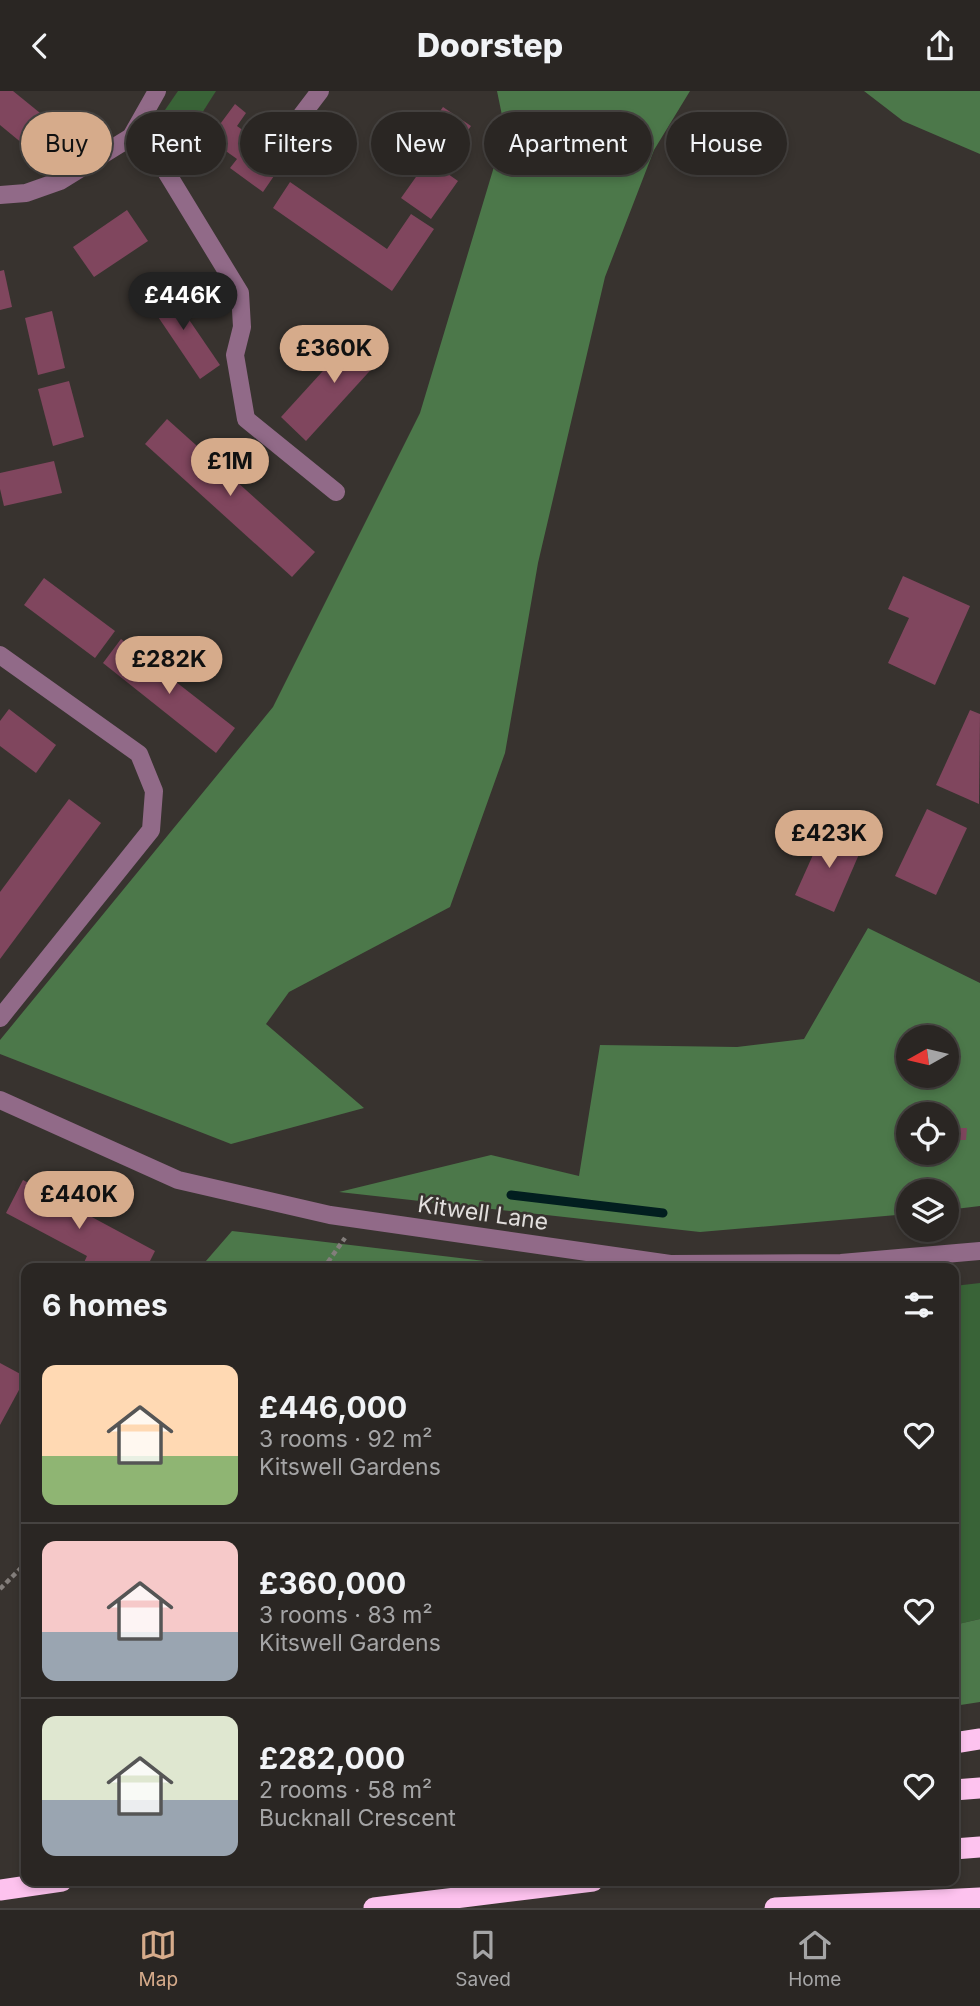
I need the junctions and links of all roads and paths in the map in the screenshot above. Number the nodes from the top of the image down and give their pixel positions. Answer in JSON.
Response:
{"nodes":[{"id":1,"x":158,"y":91,"type":"edge"},
{"id":2,"x":320,"y":91,"type":"edge"},
{"id":3,"x":146,"y":112,"type":"edge"},
{"id":4,"x":304,"y":112,"type":"edge"},
{"id":5,"x":126,"y":140,"type":"edge"},
{"id":6,"x":168,"y":175,"type":"edge"},
{"id":7,"x":0,"y":195,"type":"edge"},
{"id":8,"x":336,"y":492,"type":"dead end"},
{"id":9,"x":0,"y":655,"type":"edge"},
{"id":10,"x":0,"y":1019,"type":"edge"},
{"id":11,"x":0,"y":1100,"type":"edge"},
{"id":12,"x":356,"y":1219,"type":"junction"},
{"id":13,"x":980,"y":1251,"type":"edge"},
{"id":14,"x":327,"y":1263,"type":"edge"},
{"id":15,"x":663,"y":1263,"type":"edge"},
{"id":16,"x":841,"y":1263,"type":"edge"},
{"id":17,"x":21,"y":1568,"type":"edge"},
{"id":18,"x":0,"y":1589,"type":"edge"},
{"id":19,"x":980,"y":1739,"type":"edge"},
{"id":20,"x":959,"y":1742,"type":"edge"},
{"id":21,"x":980,"y":1788,"type":"edge"},
{"id":22,"x":959,"y":1790,"type":"edge"},
{"id":23,"x":980,"y":1847,"type":"edge"},
{"id":24,"x":959,"y":1849,"type":"edge"},
{"id":25,"x":28,"y":1886,"type":"edge"},
{"id":26,"x":552,"y":1886,"type":"edge"},
{"id":27,"x":0,"y":1890,"type":"edge"},
{"id":28,"x":980,"y":1898,"type":"edge"},
{"id":29,"x":374,"y":1908,"type":"edge"},
{"id":30,"x":775,"y":1908,"type":"edge"}],
"edges":[{"from":1,"to":3,"type":"street"},
{"from":2,"to":4,"type":"street"},
{"from":5,"to":7,"type":"street"},
{"from":6,"to":8,"type":"street"},
{"from":9,"to":10,"type":"street"},
{"from":11,"to":12,"type":"street","name":"Kitwell Lane"},
{"from":12,"to":14,"type":"path"},
{"from":12,"to":15,"type":"street","name":"Kitwell Lane"},
{"from":13,"to":16,"type":"street","name":"Kitwell Lane"},
{"from":17,"to":18,"type":"path"},
{"from":19,"to":20,"type":"highway"},
{"from":21,"to":22,"type":"highway"},
{"from":23,"to":24,"type":"highway"},
{"from":25,"to":27,"type":"highway"},
{"from":26,"to":29,"type":"highway"},
{"from":28,"to":30,"type":"highway"}]}
